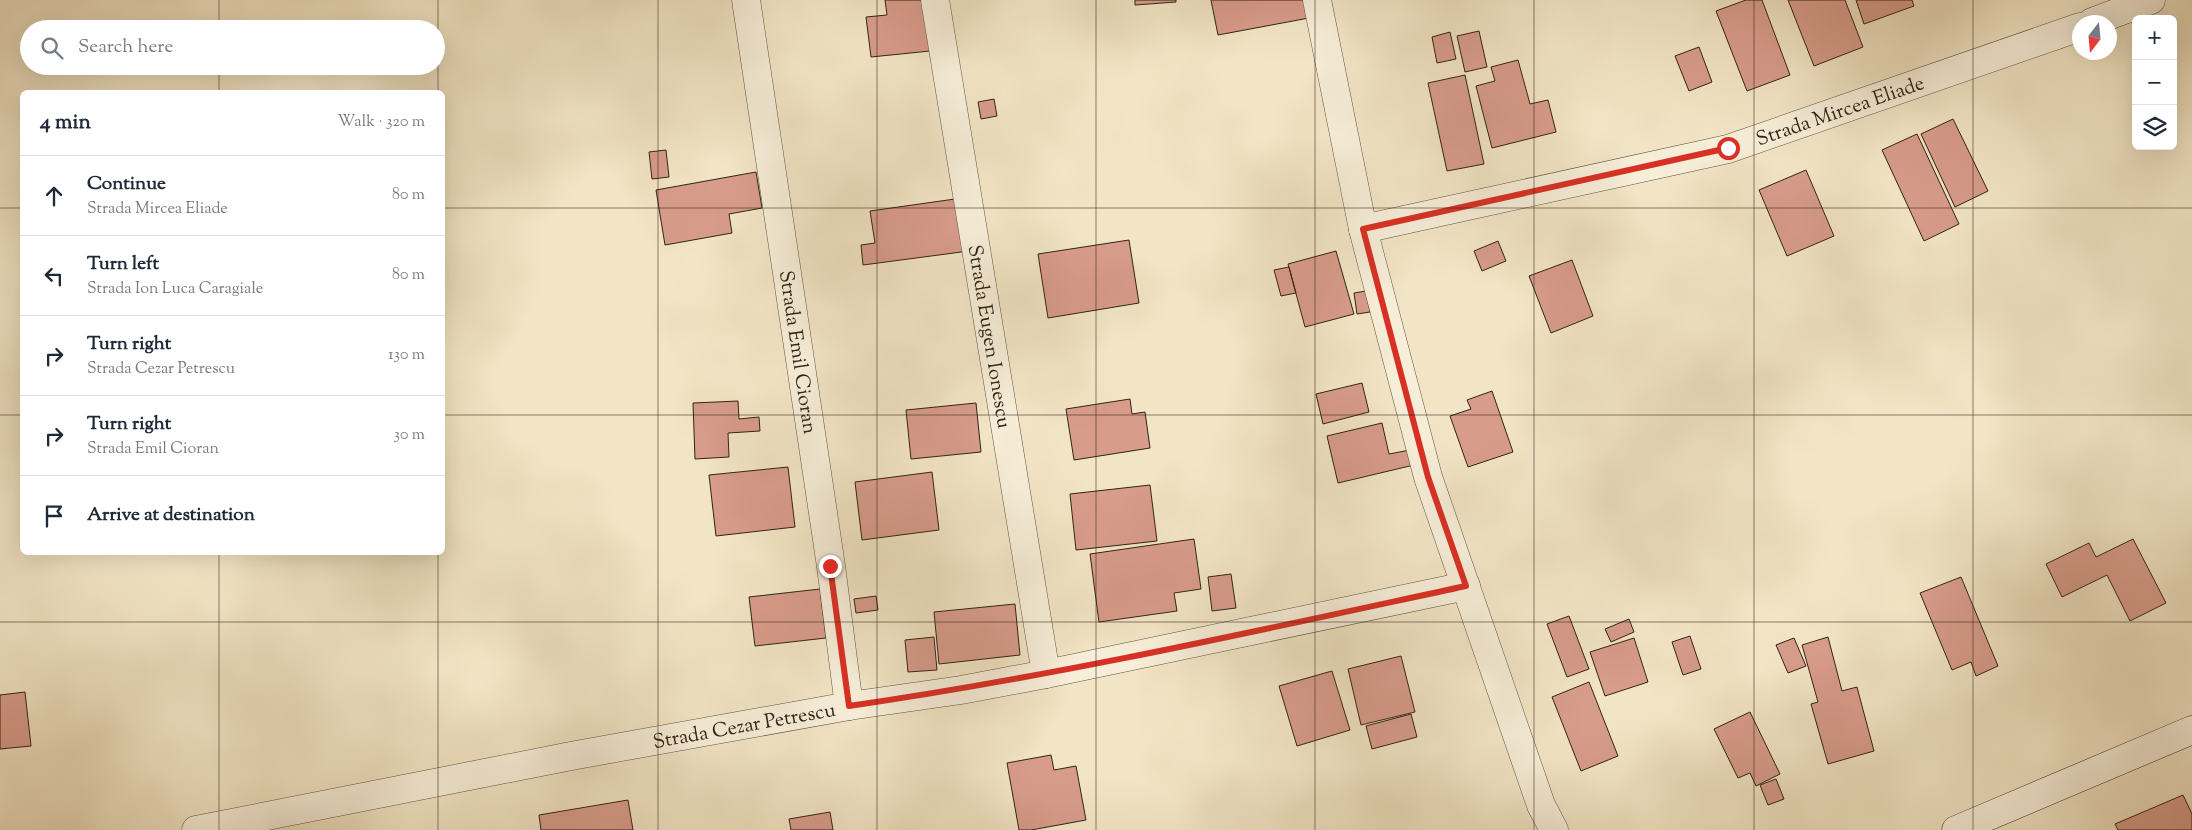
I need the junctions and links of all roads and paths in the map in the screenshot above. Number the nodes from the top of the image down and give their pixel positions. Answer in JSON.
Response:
{"nodes":[{"id":1,"x":746,"y":0,"type":"edge"},
{"id":2,"x":935,"y":0,"type":"edge"},
{"id":3,"x":1317,"y":0,"type":"edge"},
{"id":4,"x":2151,"y":0,"type":"edge"},
{"id":5,"x":2111,"y":15,"type":"edge"},
{"id":6,"x":2072,"y":30,"type":"edge"},
{"id":7,"x":1363,"y":229,"type":"junction"},
{"id":8,"x":1466,"y":586,"type":"junction"},
{"id":9,"x":1046,"y":674,"type":"junction"},
{"id":10,"x":849,"y":706,"type":"junction"},
{"id":11,"x":2192,"y":730,"type":"edge"},
{"id":12,"x":196,"y":830,"type":"edge"},
{"id":13,"x":1554,"y":830,"type":"edge"},
{"id":14,"x":1956,"y":830,"type":"edge"}],
"edges":[{"from":1,"to":10,"type":"street","name":"Strada Emil Cioran"},
{"from":2,"to":9,"type":"street","name":"Strada Eugen Ionescu"},
{"from":3,"to":7,"type":"street"},
{"from":4,"to":5,"type":"street"},
{"from":6,"to":7,"type":"street","name":"Strada Mircea Eliade"},
{"from":7,"to":8,"type":"street"},
{"from":8,"to":9,"type":"street","name":"Strada Cezar Petrescu"},
{"from":8,"to":13,"type":"street"},
{"from":9,"to":10,"type":"street","name":"Strada Cezar Petrescu"},
{"from":10,"to":12,"type":"street","name":"Strada Cezar Petrescu"},
{"from":11,"to":14,"type":"street"}]}
